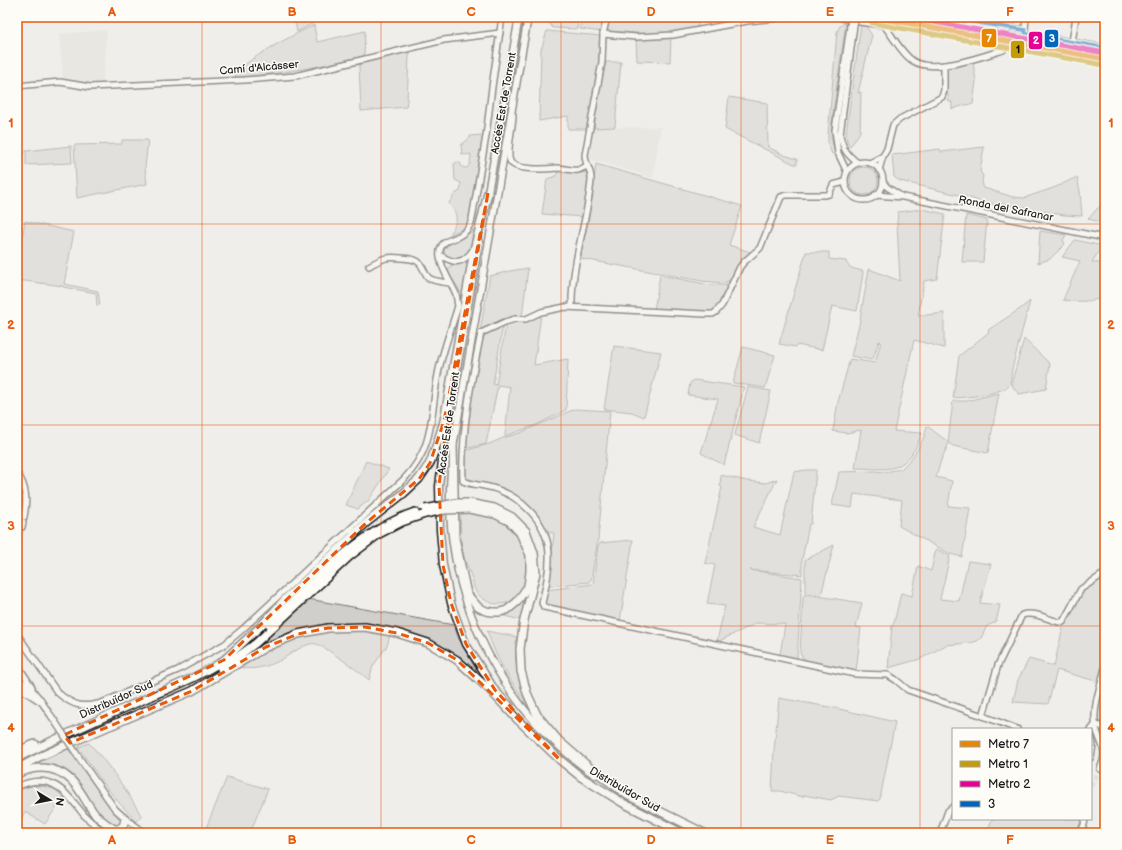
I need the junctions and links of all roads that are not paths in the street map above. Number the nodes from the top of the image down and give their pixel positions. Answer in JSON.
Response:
{"nodes":[{"id":1,"x":502,"y":17,"type":"edge"},
{"id":2,"x":519,"y":17,"type":"edge"},
{"id":3,"x":528,"y":17,"type":"edge"},
{"id":4,"x":607,"y":17,"type":"edge"},
{"id":5,"x":788,"y":17,"type":"edge"},
{"id":6,"x":839,"y":17,"type":"edge"},
{"id":7,"x":851,"y":17,"type":"edge"},
{"id":8,"x":856,"y":17,"type":"edge"},
{"id":9,"x":942,"y":17,"type":"edge"},
{"id":10,"x":1026,"y":17,"type":"edge"},
{"id":11,"x":1076,"y":17,"type":"edge"},
{"id":12,"x":957,"y":18,"type":"edge"},
{"id":13,"x":852,"y":26,"type":"junction"},
{"id":14,"x":1026,"y":32,"type":"junction"},
{"id":15,"x":500,"y":33,"type":"junction"},
{"id":16,"x":603,"y":34,"type":"junction"},
{"id":17,"x":1072,"y":42,"type":"junction"},
{"id":18,"x":1105,"y":46,"type":"edge"},
{"id":19,"x":1003,"y":50,"type":"dead end"},
{"id":20,"x":944,"y":66,"type":"junction"},
{"id":21,"x":17,"y":86,"type":"edge"},
{"id":22,"x":513,"y":102,"type":"junction"},
{"id":23,"x":883,"y":156,"type":"junction"},
{"id":24,"x":858,"y":163,"type":"junction"},
{"id":25,"x":870,"y":163,"type":"junction"},
{"id":26,"x":587,"y":166,"type":"junction"},
{"id":27,"x":879,"y":170,"type":"junction"},
{"id":28,"x":847,"y":172,"type":"junction"},
{"id":29,"x":845,"y":182,"type":"junction"},
{"id":30,"x":883,"y":182,"type":"junction"},
{"id":31,"x":488,"y":193,"type":"junction"},
{"id":32,"x":876,"y":196,"type":"junction"},
{"id":33,"x":904,"y":198,"type":"junction"},
{"id":34,"x":1105,"y":238,"type":"edge"},
{"id":35,"x":475,"y":246,"type":"junction"},
{"id":36,"x":440,"y":255,"type":"junction"},
{"id":37,"x":453,"y":262,"type":"junction"},
{"id":38,"x":369,"y":266,"type":"dead end"},
{"id":39,"x":445,"y":273,"type":"junction"},
{"id":40,"x":450,"y":283,"type":"junction"},
{"id":41,"x":572,"y":307,"type":"junction"},
{"id":42,"x":453,"y":444,"type":"junction"},
{"id":43,"x":17,"y":473,"type":"edge"},
{"id":44,"x":469,"y":506,"type":"junction"},
{"id":45,"x":425,"y":511,"type":"junction"},
{"id":46,"x":23,"y":522,"type":"tunnel mouth"},
{"id":47,"x":1105,"y":574,"type":"edge"},
{"id":48,"x":17,"y":634,"type":"edge"},
{"id":49,"x":224,"y":660,"type":"junction"},
{"id":50,"x":17,"y":664,"type":"edge"},
{"id":51,"x":1105,"y":668,"type":"edge"},
{"id":52,"x":17,"y":681,"type":"edge"},
{"id":53,"x":17,"y":685,"type":"edge"},
{"id":54,"x":36,"y":695,"type":"junction"},
{"id":55,"x":983,"y":716,"type":"junction"},
{"id":56,"x":112,"y":725,"type":"junction"},
{"id":57,"x":1095,"y":725,"type":"junction"},
{"id":58,"x":1014,"y":728,"type":"edge"},
{"id":59,"x":1092,"y":729,"type":"edge"},
{"id":60,"x":1105,"y":730,"type":"edge"},
{"id":61,"x":1092,"y":741,"type":"edge"},
{"id":62,"x":49,"y":742,"type":"junction"},
{"id":63,"x":17,"y":751,"type":"edge"},
{"id":64,"x":1092,"y":751,"type":"edge"},
{"id":65,"x":17,"y":758,"type":"edge"},
{"id":66,"x":560,"y":760,"type":"junction"},
{"id":67,"x":17,"y":769,"type":"edge"},
{"id":68,"x":1100,"y":769,"type":"tunnel mouth"},
{"id":69,"x":17,"y":774,"type":"edge"},
{"id":70,"x":17,"y":787,"type":"edge"},
{"id":71,"x":627,"y":795,"type":"junction"},
{"id":72,"x":952,"y":807,"type":"edge"},
{"id":73,"x":125,"y":818,"type":"junction"},
{"id":74,"x":1085,"y":820,"type":"edge"},
{"id":75,"x":118,"y":831,"type":"edge"},
{"id":76,"x":106,"y":833,"type":"edge"},
{"id":77,"x":139,"y":833,"type":"edge"},
{"id":78,"x":145,"y":833,"type":"edge"},
{"id":79,"x":682,"y":833,"type":"edge"},
{"id":80,"x":704,"y":833,"type":"edge"},
{"id":81,"x":940,"y":833,"type":"edge"},
{"id":82,"x":1080,"y":833,"type":"edge"}],
"edges":[{"from":1,"to":15,"type":"street"},
{"from":2,"to":31,"type":"main road","name":"Accés Est de Torrent"},
{"from":3,"to":22,"type":"main road","name":"Accés Est de Torrent"},
{"from":4,"to":16,"type":"street"},
{"from":5,"to":16,"type":"street"},
{"from":6,"to":20,"type":"street"},
{"from":7,"to":13,"type":"street","bridge":true},
{"from":8,"to":13,"type":"street","bridge":true},
{"from":9,"to":12,"type":"street"},
{"from":10,"to":14,"type":"street"},
{"from":11,"to":17,"type":"street"},
{"from":12,"to":14,"type":"street"},
{"from":13,"to":24,"type":"street"},
{"from":13,"to":28,"type":"street"},
{"from":14,"to":17,"type":"street"},
{"from":15,"to":21,"type":"street","name":"Camí d'Alcàsser"},
{"from":15,"to":36,"type":"street"},
{"from":16,"to":26,"type":"street"},
{"from":17,"to":18,"type":"street"},
{"from":19,"to":20,"type":"street"},
{"from":20,"to":23,"type":"street"},
{"from":22,"to":26,"type":"street"},
{"from":22,"to":42,"type":"main road","name":"Accés Est de Torrent"},
{"from":23,"to":25,"type":"street"},
{"from":23,"to":27,"type":"street"},
{"from":24,"to":25,"type":"street"},
{"from":24,"to":28,"type":"street"},
{"from":25,"to":27,"type":"street"},
{"from":26,"to":41,"type":"street"},
{"from":27,"to":30,"type":"street"},
{"from":28,"to":29,"type":"street"},
{"from":29,"to":32,"type":"street"},
{"from":29,"to":41,"type":"street"},
{"from":30,"to":32,"type":"street"},
{"from":30,"to":33,"type":"street","name":"Ronda del Safranar"},
{"from":31,"to":35,"type":"highway"},
{"from":31,"to":66,"type":"main road","name":"Accés Est de Torrent"},
{"from":32,"to":33,"type":"street","name":"Ronda del Safranar"},
{"from":33,"to":34,"type":"street","name":"Ronda del Safranar"},
{"from":35,"to":37,"type":"street"},
{"from":35,"to":49,"type":"highway"},
{"from":36,"to":37,"type":"street"},
{"from":36,"to":39,"type":"street"},
{"from":37,"to":39,"type":"street"},
{"from":38,"to":40,"type":"street"},
{"from":39,"to":40,"type":"street"},
{"from":40,"to":48,"type":"street"},
{"from":41,"to":55,"type":"street"},
{"from":42,"to":44,"type":"highway"},
{"from":42,"to":71,"type":"main road","name":"Accés Est de Torrent"},
{"from":43,"to":46,"type":"street"},
{"from":44,"to":45,"type":"highway","bridge":true},
{"from":44,"to":71,"type":"highway","name":"Distribuïdor Sud"},
{"from":45,"to":49,"type":"highway"},
{"from":45,"to":56,"type":"highway"},
{"from":47,"to":55,"type":"street"},
{"from":49,"to":62,"type":"highway","name":"Distribuïdor Sud"},
{"from":50,"to":54,"type":"street"},
{"from":51,"to":57,"type":"street"},
{"from":52,"to":54,"type":"street"},
{"from":53,"to":54,"type":"highway"},
{"from":54,"to":73,"type":"street","bridge":true},
{"from":55,"to":58,"type":"street"},
{"from":56,"to":66,"type":"highway","name":"Distribuïdor Sud"},
{"from":56,"to":67,"type":"highway","name":"Distribuïdor Sud"},
{"from":57,"to":59,"type":"street"},
{"from":57,"to":60,"type":"street"},
{"from":57,"to":68,"type":"street"},
{"from":61,"to":64,"type":"street"},
{"from":62,"to":63,"type":"highway"},
{"from":62,"to":65,"type":"highway","name":"Distribuïdor Sud"},
{"from":66,"to":79,"type":"highway","name":"Distribuïdor Sud"},
{"from":69,"to":75,"type":"highway"},
{"from":70,"to":76,"type":"street"},
{"from":71,"to":80,"type":"highway","name":"Distribuïdor Sud"},
{"from":72,"to":81,"type":"street"},
{"from":73,"to":75,"type":"highway"},
{"from":73,"to":78,"type":"street"},
{"from":74,"to":82,"type":"street"},
{"from":77,"to":78,"type":"highway"}]}
